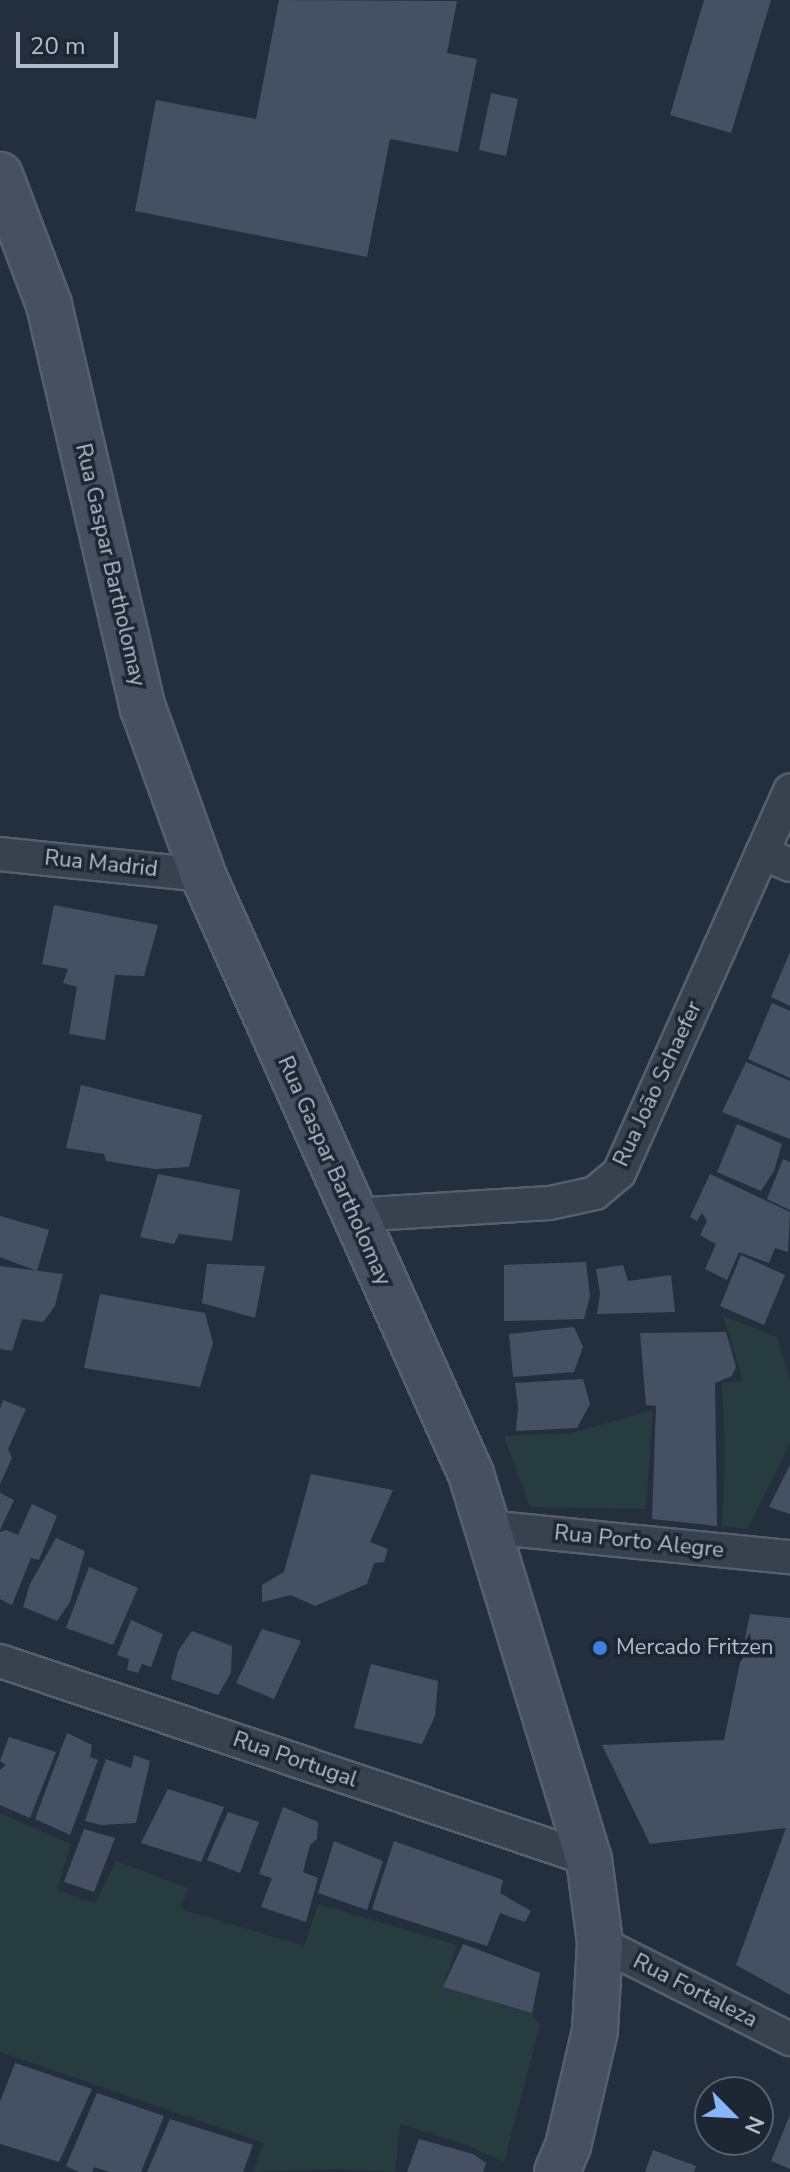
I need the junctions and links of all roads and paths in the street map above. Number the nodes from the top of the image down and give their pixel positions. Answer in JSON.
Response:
{"nodes":[{"id":1,"x":0,"y":175,"type":"edge"},
{"id":2,"x":790,"y":790,"type":"edge"},
{"id":3,"x":0,"y":854,"type":"edge"},
{"id":4,"x":776,"y":859,"type":"edge"},
{"id":5,"x":203,"y":875,"type":"junction"},
{"id":6,"x":353,"y":1215,"type":"junction"},
{"id":7,"x":487,"y":1527,"type":"junction"},
{"id":8,"x":790,"y":1557,"type":"edge"},
{"id":9,"x":0,"y":1661,"type":"edge"},
{"id":10,"x":589,"y":1859,"type":"junction"},
{"id":11,"x":600,"y":1943,"type":"junction"},
{"id":12,"x":790,"y":2039,"type":"edge"},
{"id":13,"x":557,"y":2172,"type":"edge"}],
"edges":[{"from":1,"to":5,"type":"main road","name":"Rua Gaspar Bartholomay"},
{"from":2,"to":4,"type":"street","name":"Rua João Schaefer"},
{"from":3,"to":5,"type":"street","name":"Rua Madrid"},
{"from":4,"to":6,"type":"street","name":"Rua João Schaefer"},
{"from":5,"to":6,"type":"main road","name":"Rua Gaspar Bartholomay"},
{"from":6,"to":7,"type":"main road","name":"Rua Gaspar Bartholomay"},
{"from":7,"to":8,"type":"street","name":"Rua Porto Alegre"},
{"from":7,"to":10,"type":"main road","name":"Rua Gaspar Bartholomay"},
{"from":9,"to":10,"type":"street","name":"Rua Portugal"},
{"from":10,"to":11,"type":"main road","name":"Rua Gaspar Bartholomay"},
{"from":11,"to":12,"type":"street","name":"Rua Fortaleza"},
{"from":11,"to":13,"type":"main road","name":"Rua Gaspar Bartholomay"}]}
